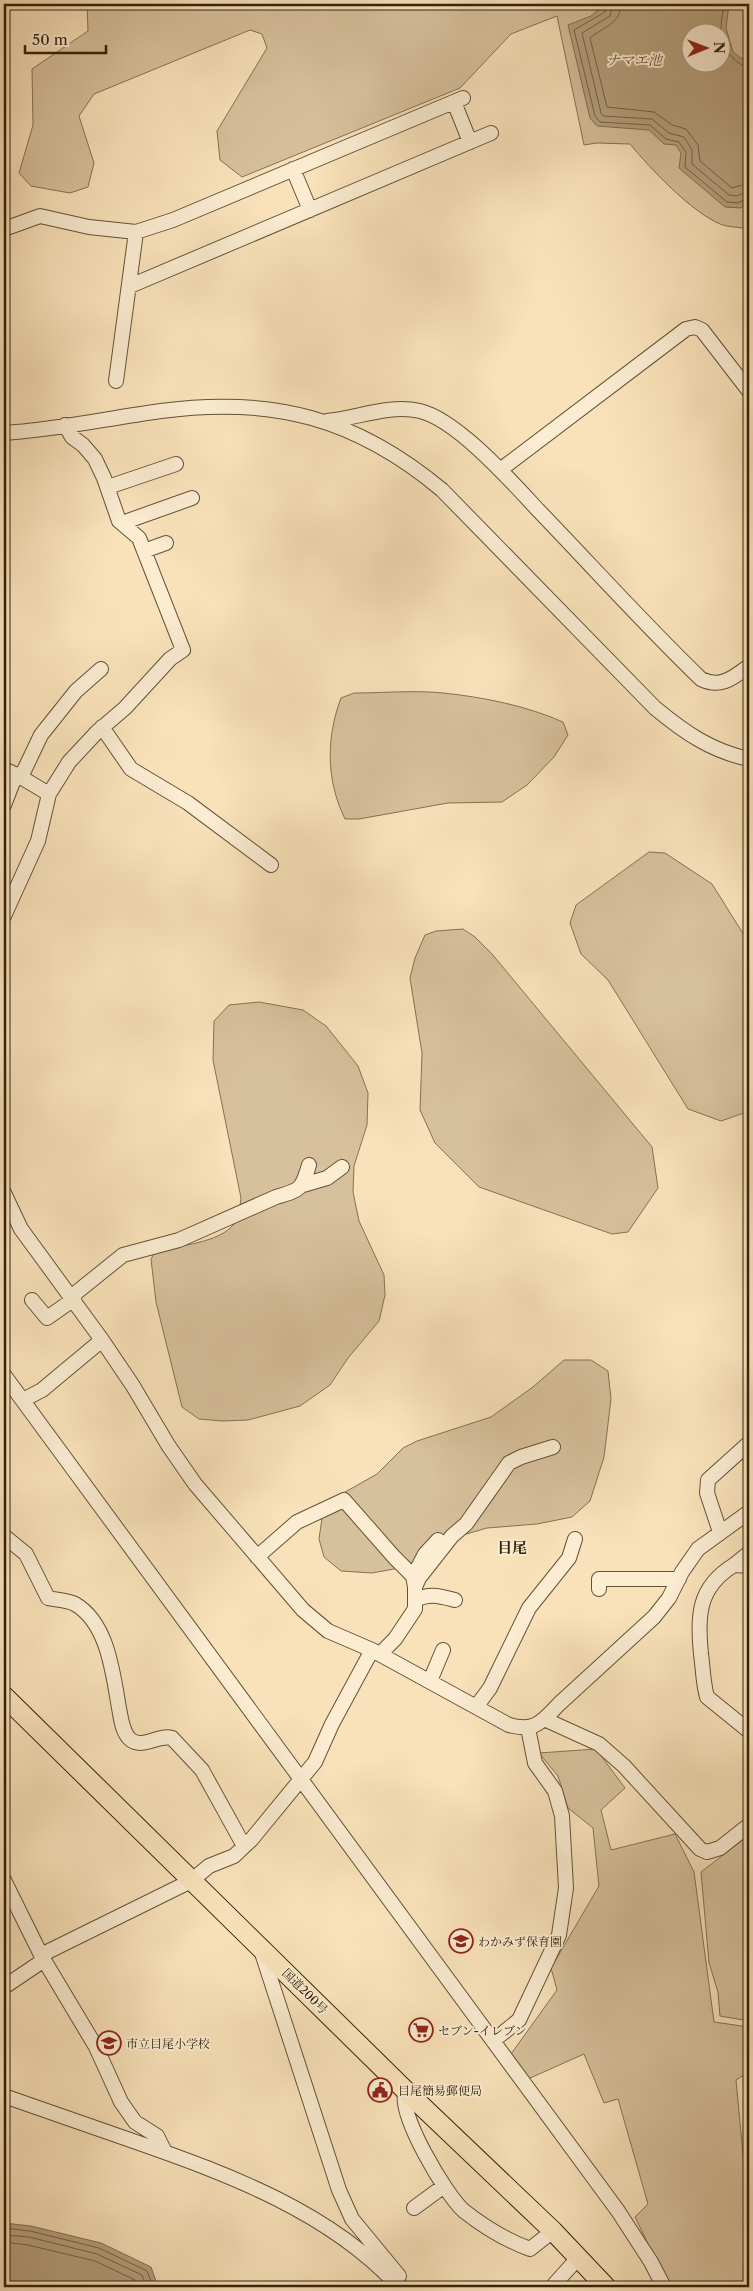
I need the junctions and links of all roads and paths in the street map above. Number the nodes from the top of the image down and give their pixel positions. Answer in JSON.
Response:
{"nodes":[{"id":1,"x":491,"y":134,"type":"dead end"},
{"id":2,"x":470,"y":142,"type":"junction"},
{"id":3,"x":293,"y":169,"type":"junction"},
{"id":4,"x":310,"y":210,"type":"junction"},
{"id":5,"x":4,"y":229,"type":"edge"},
{"id":6,"x":136,"y":232,"type":"junction"},
{"id":7,"x":130,"y":286,"type":"junction"},
{"id":8,"x":116,"y":381,"type":"dead end"},
{"id":9,"x":749,"y":391,"type":"edge"},
{"id":10,"x":325,"y":421,"type":"junction"},
{"id":11,"x":65,"y":425,"type":"junction"},
{"id":12,"x":4,"y":433,"type":"edge"},
{"id":13,"x":176,"y":464,"type":"dead end"},
{"id":14,"x":500,"y":470,"type":"junction"},
{"id":15,"x":108,"y":488,"type":"junction"},
{"id":16,"x":192,"y":498,"type":"dead end"},
{"id":17,"x":122,"y":523,"type":"junction"},
{"id":18,"x":166,"y":543,"type":"dead end"},
{"id":19,"x":144,"y":552,"type":"junction"},
{"id":20,"x":749,"y":666,"type":"edge"},
{"id":21,"x":101,"y":669,"type":"dead end"},
{"id":22,"x":102,"y":727,"type":"junction"},
{"id":23,"x":749,"y":760,"type":"edge"},
{"id":24,"x":14,"y":773,"type":"edge"},
{"id":25,"x":49,"y":794,"type":"junction"},
{"id":26,"x":4,"y":805,"type":"edge"},
{"id":27,"x":271,"y":865,"type":"dead end"},
{"id":28,"x":4,"y":916,"type":"edge"},
{"id":29,"x":309,"y":1165,"type":"dead end"},
{"id":30,"x":342,"y":1167,"type":"dead end"},
{"id":31,"x":303,"y":1185,"type":"junction"},
{"id":32,"x":4,"y":1193,"type":"edge"},
{"id":33,"x":73,"y":1298,"type":"junction"},
{"id":34,"x":32,"y":1300,"type":"dead end"},
{"id":35,"x":102,"y":1340,"type":"junction"},
{"id":36,"x":4,"y":1374,"type":"edge"},
{"id":37,"x":23,"y":1400,"type":"junction"},
{"id":38,"x":749,"y":1443,"type":"edge"},
{"id":39,"x":553,"y":1447,"type":"dead end"},
{"id":40,"x":749,"y":1512,"type":"edge"},
{"id":41,"x":720,"y":1532,"type":"junction"},
{"id":42,"x":4,"y":1536,"type":"edge"},
{"id":43,"x":575,"y":1539,"type":"dead end"},
{"id":44,"x":438,"y":1540,"type":"dead end"},
{"id":45,"x":749,"y":1553,"type":"edge"},
{"id":46,"x":257,"y":1557,"type":"junction"},
{"id":47,"x":734,"y":1565,"type":"junction"},
{"id":48,"x":749,"y":1566,"type":"edge"},
{"id":49,"x":679,"y":1578,"type":"junction"},
{"id":50,"x":414,"y":1588,"type":"junction"},
{"id":51,"x":599,"y":1589,"type":"dead end"},
{"id":52,"x":455,"y":1600,"type":"dead end"},
{"id":53,"x":444,"y":1650,"type":"dead end"},
{"id":54,"x":376,"y":1652,"type":"junction"},
{"id":55,"x":430,"y":1681,"type":"junction"},
{"id":56,"x":4,"y":1696,"type":"edge"},
{"id":57,"x":476,"y":1707,"type":"junction"},
{"id":58,"x":544,"y":1719,"type":"junction"},
{"id":59,"x":528,"y":1728,"type":"junction"},
{"id":60,"x":749,"y":1731,"type":"edge"},
{"id":61,"x":301,"y":1779,"type":"junction"},
{"id":62,"x":749,"y":1825,"type":"edge"},
{"id":63,"x":244,"y":1846,"type":"junction"},
{"id":64,"x":191,"y":1881,"type":"junction"},
{"id":65,"x":4,"y":1884,"type":"edge"},
{"id":66,"x":260,"y":1946,"type":"junction"},
{"id":67,"x":42,"y":1958,"type":"junction"},
{"id":68,"x":4,"y":1987,"type":"edge"},
{"id":69,"x":493,"y":2042,"type":"junction"},
{"id":70,"x":406,"y":2091,"type":"junction"},
{"id":71,"x":4,"y":2096,"type":"edge"},
{"id":72,"x":165,"y":2152,"type":"junction"},
{"id":73,"x":444,"y":2186,"type":"junction"},
{"id":74,"x":414,"y":2208,"type":"dead end"},
{"id":75,"x":553,"y":2232,"type":"junction"},
{"id":76,"x":578,"y":2258,"type":"junction"},
{"id":77,"x":398,"y":2287,"type":"edge"},
{"id":78,"x":405,"y":2287,"type":"edge"},
{"id":79,"x":552,"y":2287,"type":"edge"},
{"id":80,"x":606,"y":2287,"type":"edge"},
{"id":81,"x":664,"y":2287,"type":"edge"}],
"edges":[{"from":1,"to":2,"type":"street"},
{"from":2,"to":3,"type":"street"},
{"from":2,"to":4,"type":"street"},
{"from":3,"to":4,"type":"street"},
{"from":3,"to":6,"type":"street"},
{"from":4,"to":7,"type":"street"},
{"from":5,"to":6,"type":"street"},
{"from":6,"to":7,"type":"street"},
{"from":7,"to":8,"type":"street"},
{"from":9,"to":14,"type":"street"},
{"from":10,"to":11,"type":"street"},
{"from":10,"to":14,"type":"street"},
{"from":10,"to":23,"type":"street"},
{"from":11,"to":12,"type":"street"},
{"from":11,"to":15,"type":"street"},
{"from":13,"to":15,"type":"street"},
{"from":14,"to":20,"type":"street"},
{"from":15,"to":17,"type":"street"},
{"from":16,"to":17,"type":"street"},
{"from":17,"to":19,"type":"street"},
{"from":18,"to":19,"type":"street"},
{"from":19,"to":22,"type":"street"},
{"from":21,"to":24,"type":"street"},
{"from":22,"to":25,"type":"street"},
{"from":22,"to":27,"type":"street"},
{"from":24,"to":25,"type":"street"},
{"from":24,"to":26,"type":"street"},
{"from":25,"to":28,"type":"street"},
{"from":29,"to":31,"type":"street"},
{"from":30,"to":31,"type":"street"},
{"from":31,"to":33,"type":"street"},
{"from":32,"to":33,"type":"street"},
{"from":33,"to":34,"type":"street"},
{"from":33,"to":35,"type":"street"},
{"from":35,"to":37,"type":"street"},
{"from":35,"to":46,"type":"street"},
{"from":36,"to":37,"type":"street"},
{"from":37,"to":61,"type":"street"},
{"from":38,"to":41,"type":"street"},
{"from":39,"to":50,"type":"street"},
{"from":40,"to":41,"type":"street"},
{"from":41,"to":49,"type":"street"},
{"from":42,"to":63,"type":"street"},
{"from":43,"to":57,"type":"street"},
{"from":44,"to":50,"type":"street"},
{"from":45,"to":47,"type":"street"},
{"from":46,"to":50,"type":"street"},
{"from":46,"to":54,"type":"street"},
{"from":47,"to":48,"type":"street"},
{"from":47,"to":60,"type":"street"},
{"from":49,"to":51,"type":"street"},
{"from":49,"to":58,"type":"street"},
{"from":50,"to":52,"type":"street"},
{"from":50,"to":54,"type":"street"},
{"from":53,"to":55,"type":"street"},
{"from":54,"to":55,"type":"street"},
{"from":54,"to":61,"type":"street"},
{"from":55,"to":57,"type":"street"},
{"from":56,"to":64,"type":"highway","name":"国道200号"},
{"from":57,"to":59,"type":"street"},
{"from":58,"to":59,"type":"street"},
{"from":58,"to":62,"type":"street"},
{"from":59,"to":69,"type":"street"},
{"from":61,"to":63,"type":"street"},
{"from":61,"to":69,"type":"street"},
{"from":63,"to":64,"type":"street"},
{"from":64,"to":66,"type":"highway","name":"国道200号"},
{"from":64,"to":67,"type":"street"},
{"from":65,"to":67,"type":"street"},
{"from":66,"to":70,"type":"highway","name":"国道200号"},
{"from":66,"to":78,"type":"street"},
{"from":67,"to":68,"type":"street"},
{"from":67,"to":72,"type":"street"},
{"from":69,"to":81,"type":"street"},
{"from":70,"to":73,"type":"street"},
{"from":70,"to":75,"type":"highway","name":"国道200号"},
{"from":71,"to":72,"type":"street"},
{"from":72,"to":77,"type":"street"},
{"from":73,"to":74,"type":"street"},
{"from":73,"to":75,"type":"street"},
{"from":75,"to":76,"type":"highway","name":"国道200号"},
{"from":76,"to":79,"type":"street"},
{"from":76,"to":80,"type":"highway","name":"国道200号"}]}
